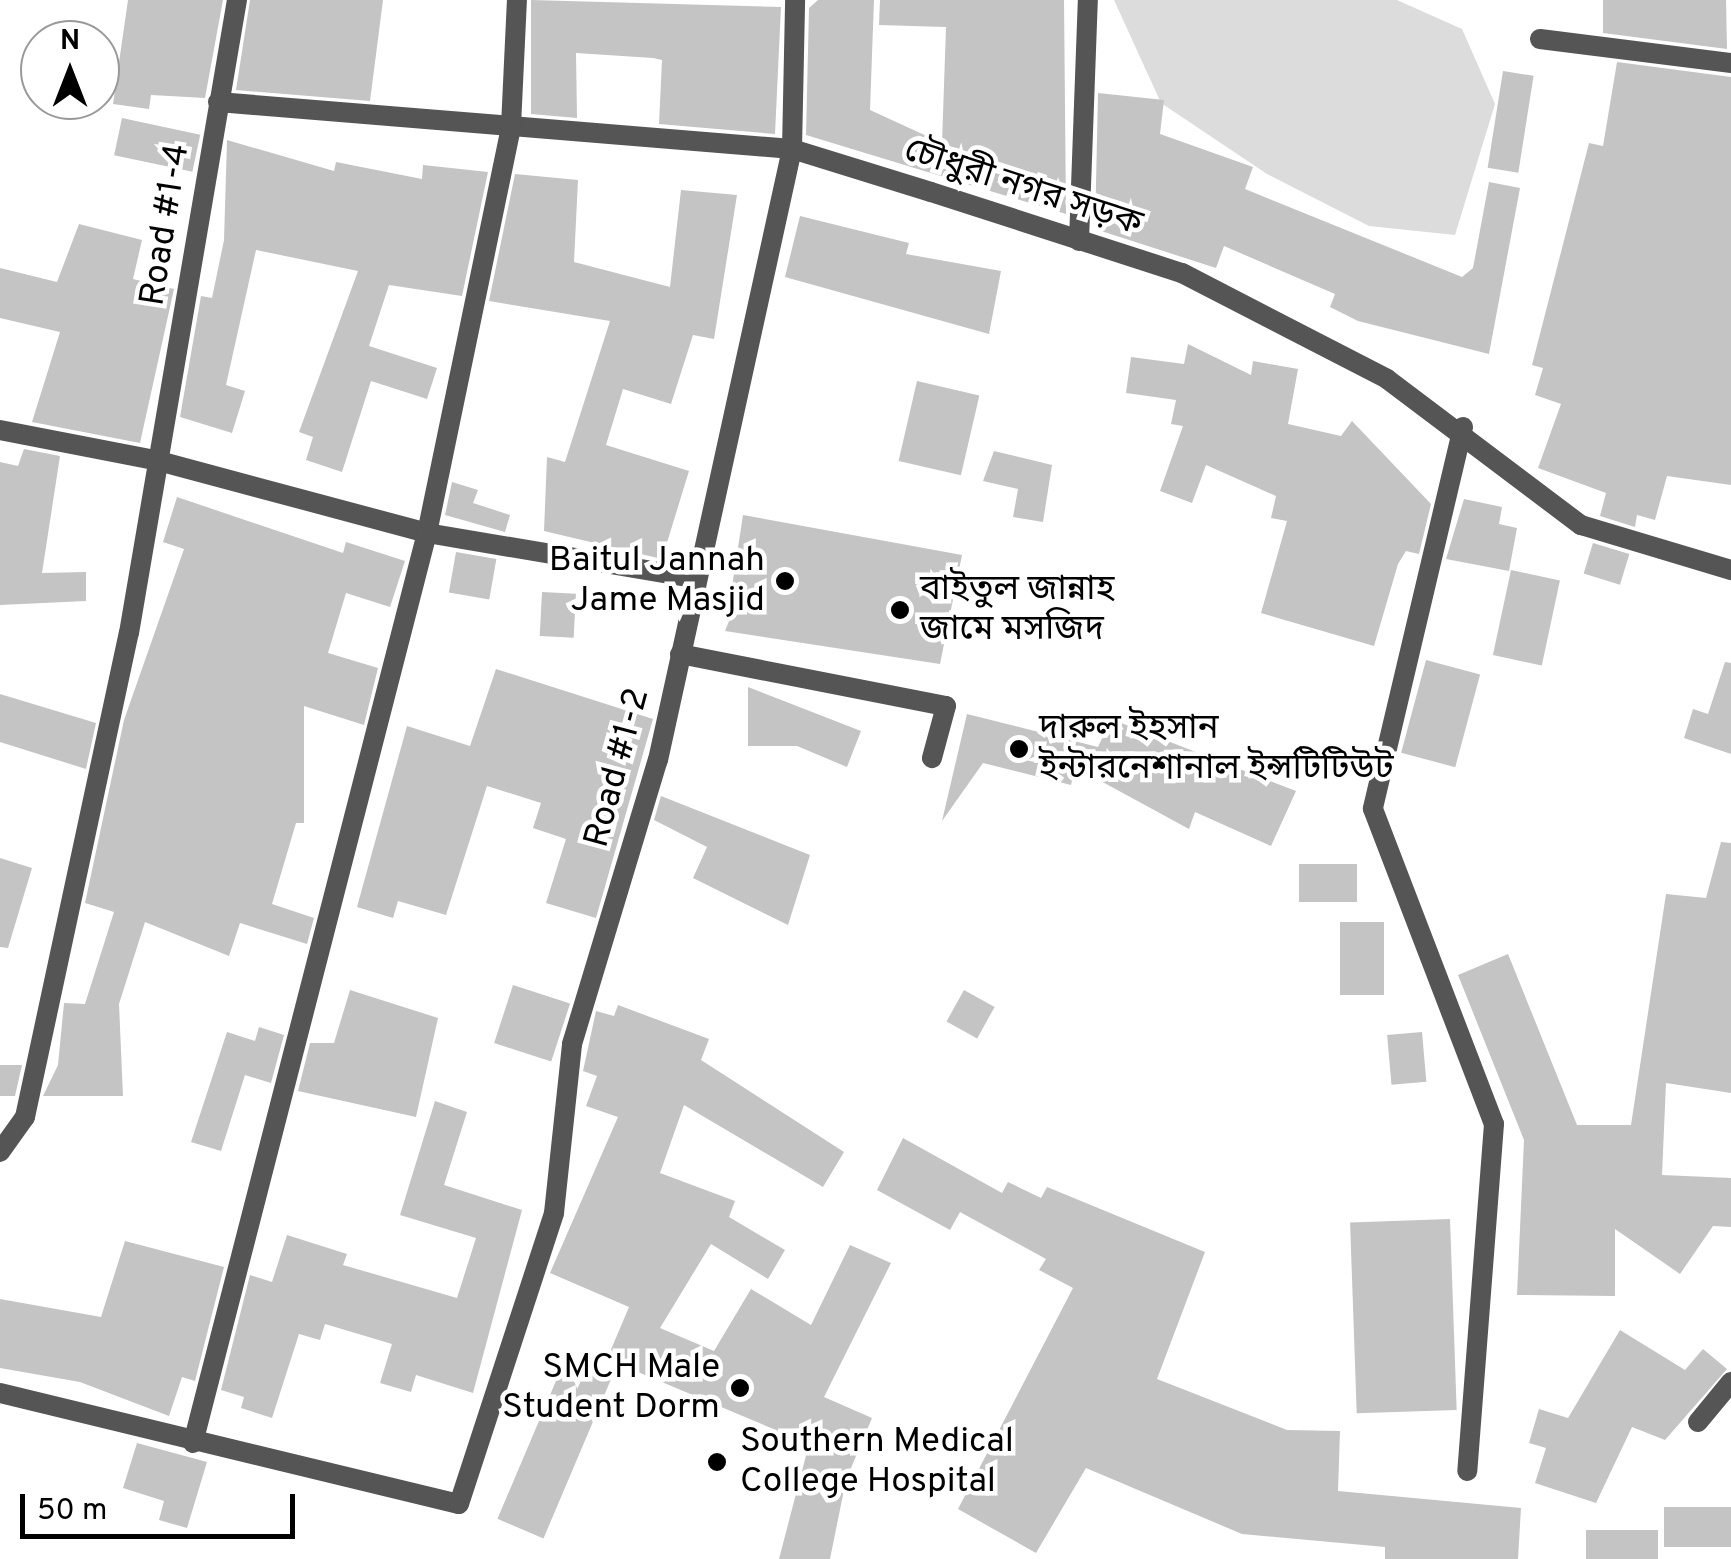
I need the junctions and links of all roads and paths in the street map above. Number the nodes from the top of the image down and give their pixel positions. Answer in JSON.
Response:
{"nodes":[{"id":1,"x":237,"y":0,"type":"edge"},
{"id":2,"x":517,"y":0,"type":"edge"},
{"id":3,"x":796,"y":0,"type":"edge"},
{"id":4,"x":1088,"y":0,"type":"edge"},
{"id":5,"x":1540,"y":39,"type":"dead end"},
{"id":6,"x":1731,"y":63,"type":"edge"},
{"id":7,"x":218,"y":102,"type":"junction"},
{"id":8,"x":511,"y":126,"type":"junction"},
{"id":9,"x":792,"y":150,"type":"junction"},
{"id":10,"x":1079,"y":241,"type":"junction"},
{"id":11,"x":1463,"y":427,"type":"junction"},
{"id":12,"x":0,"y":430,"type":"edge"},
{"id":13,"x":155,"y":460,"type":"junction"},
{"id":14,"x":427,"y":533,"type":"junction"},
{"id":15,"x":1731,"y":570,"type":"edge"},
{"id":16,"x":694,"y":578,"type":"junction"},
{"id":17,"x":680,"y":654,"type":"junction"},
{"id":18,"x":932,"y":758,"type":"dead end"},
{"id":19,"x":0,"y":1148,"type":"edge"},
{"id":20,"x":1731,"y":1382,"type":"edge"},
{"id":21,"x":0,"y":1393,"type":"edge"},
{"id":22,"x":1698,"y":1422,"type":"dead end"},
{"id":23,"x":192,"y":1442,"type":"junction"},
{"id":24,"x":1467,"y":1470,"type":"dead end"}],
"edges":[{"from":1,"to":7,"type":"street","name":"Road #1-4"},
{"from":2,"to":8,"type":"street"},
{"from":3,"to":9,"type":"street"},
{"from":4,"to":10,"type":"street"},
{"from":5,"to":6,"type":"street"},
{"from":7,"to":8,"type":"street","name":"চৌধুরী নগর সড়ক"},
{"from":7,"to":13,"type":"street","name":"Road #1-4"},
{"from":8,"to":9,"type":"street","name":"চৌধুরী নগর সড়ক"},
{"from":8,"to":14,"type":"street"},
{"from":9,"to":10,"type":"street","name":"চৌধুরী নগর সড়ক"},
{"from":9,"to":16,"type":"street","name":"Road #1-2"},
{"from":10,"to":11,"type":"street","name":"চৌধুরী নগর সড়ক"},
{"from":11,"to":15,"type":"street","name":"চৌধুরী নগর সড়ক"},
{"from":11,"to":24,"type":"street"},
{"from":12,"to":13,"type":"street"},
{"from":13,"to":14,"type":"street"},
{"from":13,"to":19,"type":"street","name":"Road #1-4"},
{"from":14,"to":16,"type":"street"},
{"from":14,"to":23,"type":"street"},
{"from":16,"to":17,"type":"street","name":"Road #1-2"},
{"from":17,"to":18,"type":"street"},
{"from":17,"to":23,"type":"street","name":"Road #1-2"},
{"from":20,"to":22,"type":"street"},
{"from":21,"to":23,"type":"street"}]}
